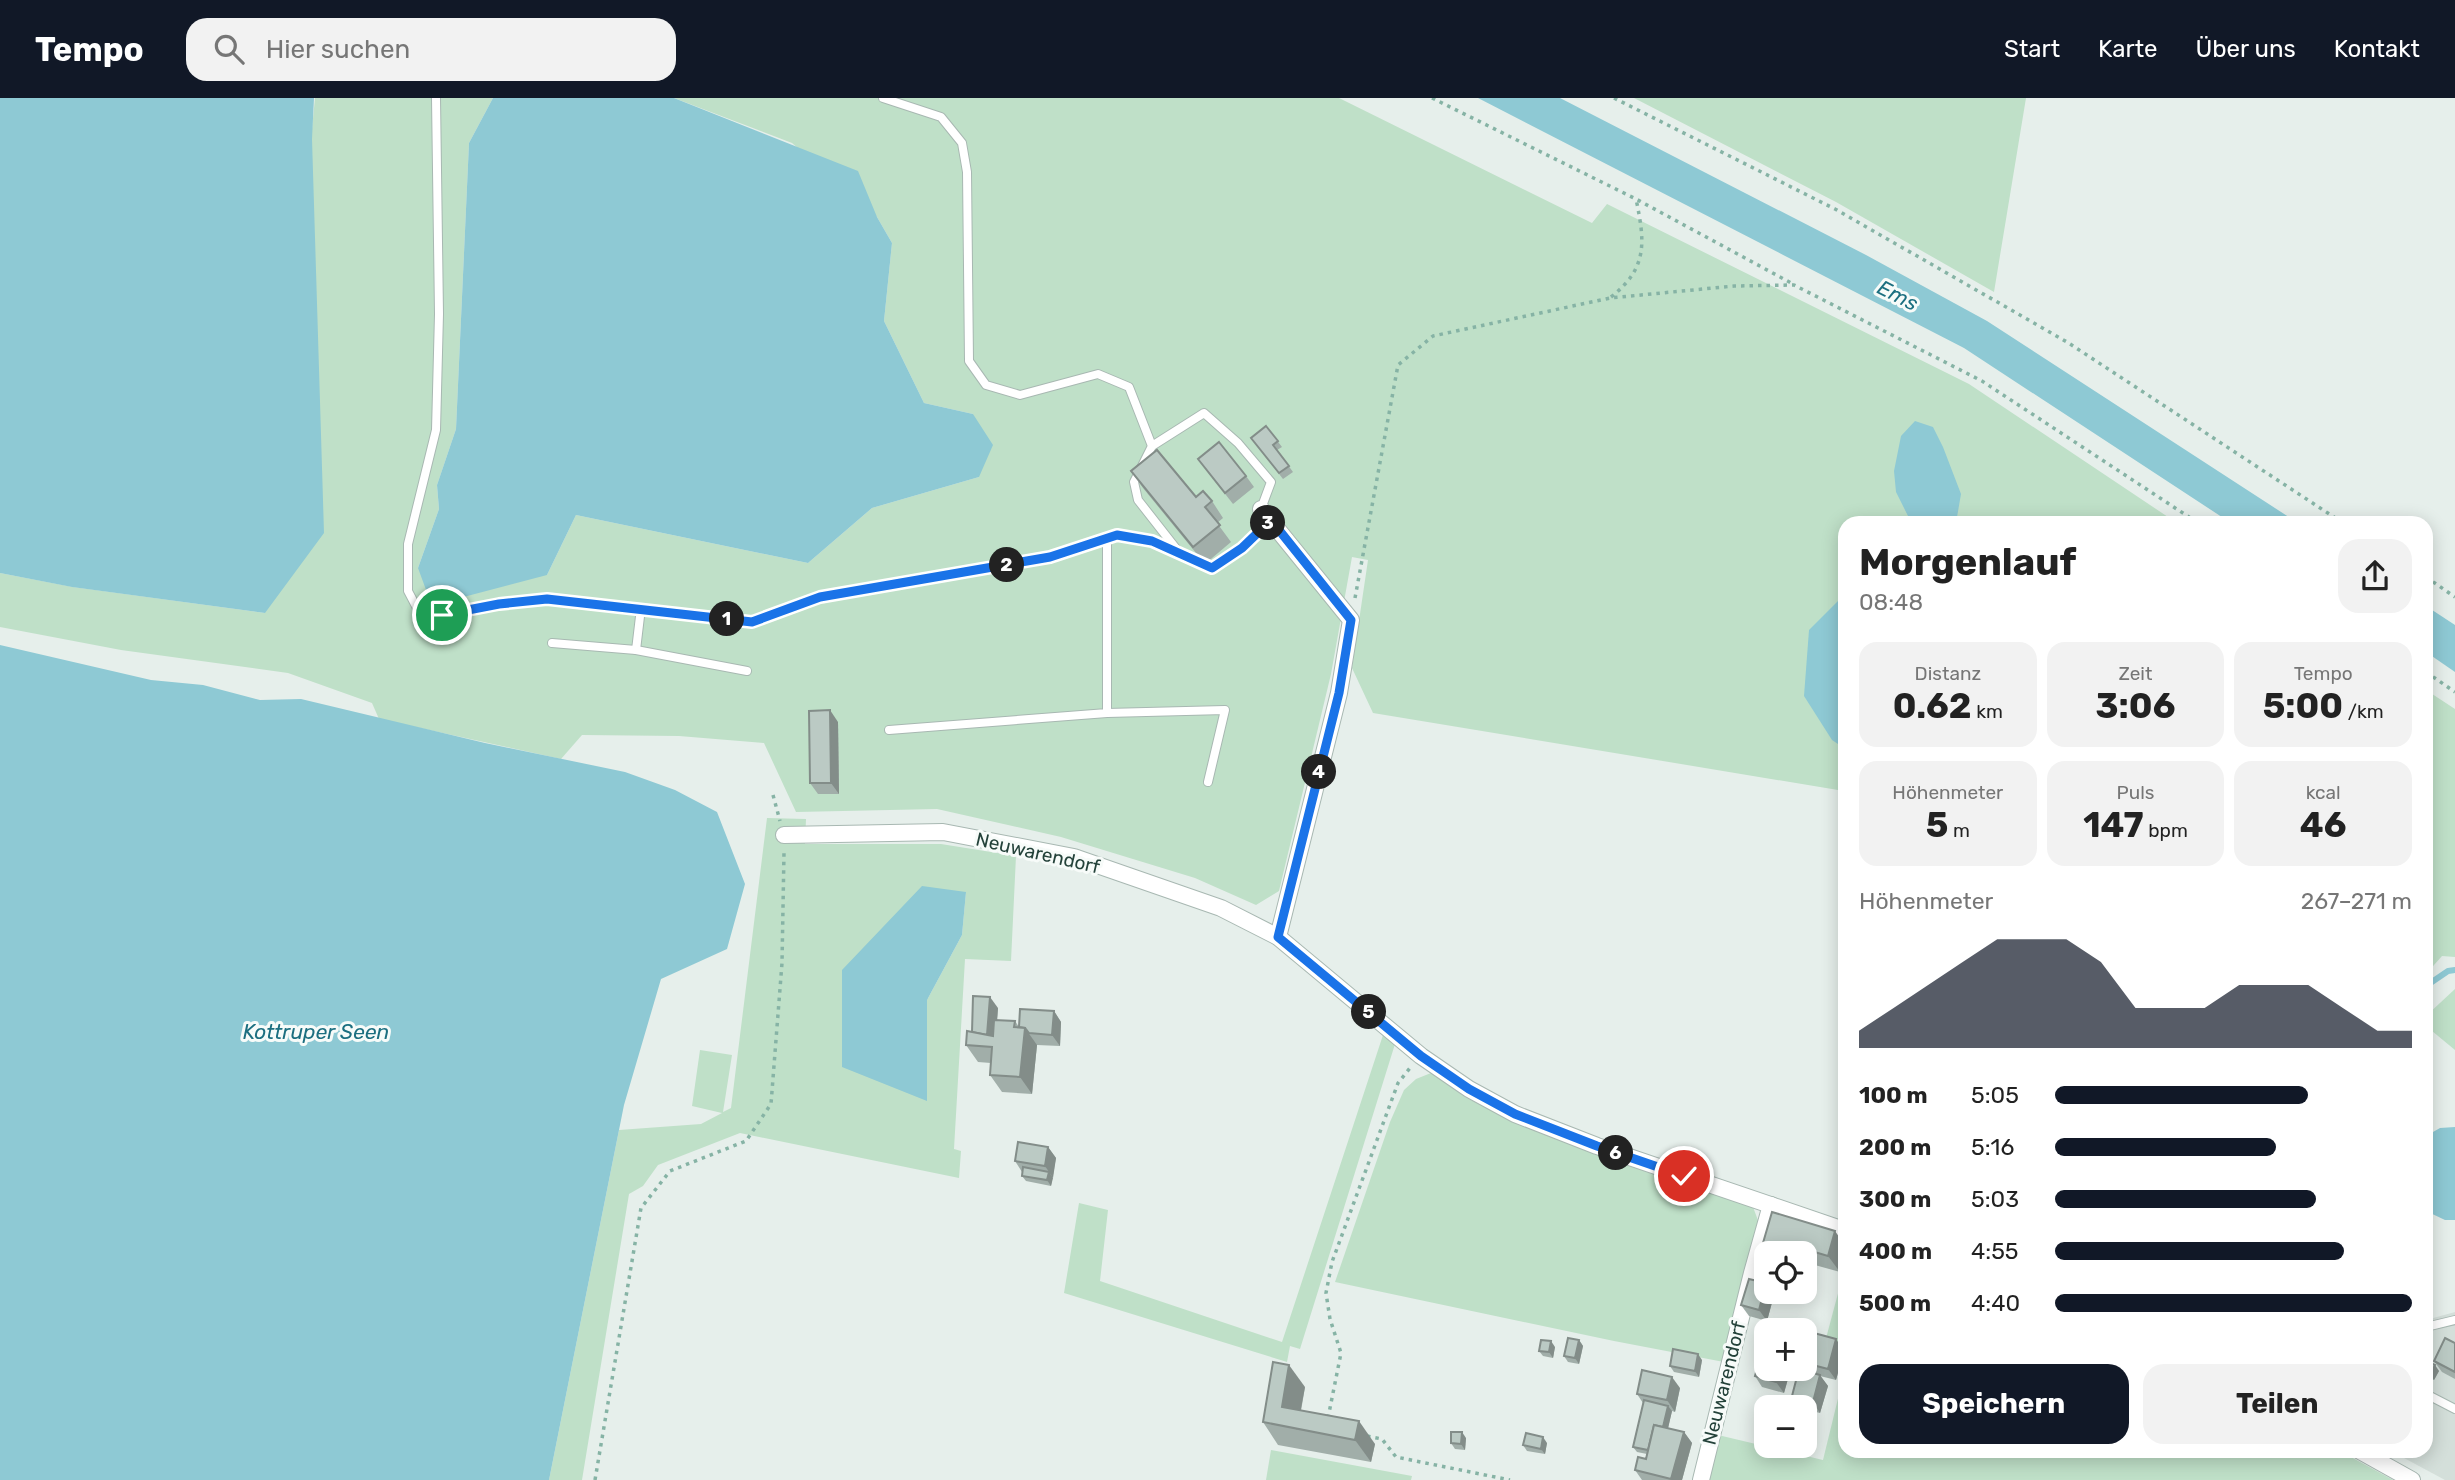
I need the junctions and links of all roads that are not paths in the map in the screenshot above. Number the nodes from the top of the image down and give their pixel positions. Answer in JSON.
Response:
{"nodes":[{"id":1,"x":436,"y":98,"type":"edge"},
{"id":2,"x":883,"y":98,"type":"edge"},
{"id":3,"x":1152,"y":446,"type":"junction"},
{"id":4,"x":1266,"y":515,"type":"junction"},
{"id":5,"x":1107,"y":539,"type":"junction"},
{"id":6,"x":1180,"y":554,"type":"junction"},
{"id":7,"x":641,"y":608,"type":"junction"},
{"id":8,"x":552,"y":643,"type":"dead end"},
{"id":9,"x":636,"y":650,"type":"junction"},
{"id":10,"x":747,"y":671,"type":"dead end"},
{"id":11,"x":1107,"y":713,"type":"junction"},
{"id":12,"x":889,"y":730,"type":"dead end"},
{"id":13,"x":1208,"y":782,"type":"dead end"},
{"id":14,"x":784,"y":835,"type":"road end"},
{"id":15,"x":1278,"y":937,"type":"junction"},
{"id":16,"x":1771,"y":1205,"type":"junction"},
{"id":17,"x":1838,"y":1228,"type":"edge"},
{"id":18,"x":2455,"y":1320,"type":"edge"},
{"id":19,"x":2433,"y":1325,"type":"edge"},
{"id":20,"x":2433,"y":1398,"type":"edge"},
{"id":21,"x":2455,"y":1409,"type":"edge"},
{"id":22,"x":2373,"y":1458,"type":"edge"},
{"id":23,"x":1701,"y":1480,"type":"edge"},
{"id":24,"x":2412,"y":1480,"type":"edge"}],
"edges":[{"from":1,"to":7,"type":"lane"},
{"from":2,"to":3,"type":"lane"},
{"from":3,"to":4,"type":"lane"},
{"from":3,"to":6,"type":"lane"},
{"from":4,"to":6,"type":"lane"},
{"from":4,"to":15,"type":"street"},
{"from":5,"to":6,"type":"lane"},
{"from":5,"to":7,"type":"lane"},
{"from":5,"to":11,"type":"lane"},
{"from":7,"to":9,"type":"lane"},
{"from":8,"to":9,"type":"lane"},
{"from":9,"to":10,"type":"lane"},
{"from":11,"to":12,"type":"lane"},
{"from":11,"to":13,"type":"lane"},
{"from":14,"to":15,"type":"street","name":"Neuwarendorf"},
{"from":15,"to":16,"type":"street","name":"Neuwarendorf"},
{"from":16,"to":17,"type":"street","name":"Neuwarendorf"},
{"from":16,"to":23,"type":"street","name":"Neuwarendorf"},
{"from":18,"to":19,"type":"lane"},
{"from":20,"to":21,"type":"lane"},
{"from":22,"to":24,"type":"street"}]}
